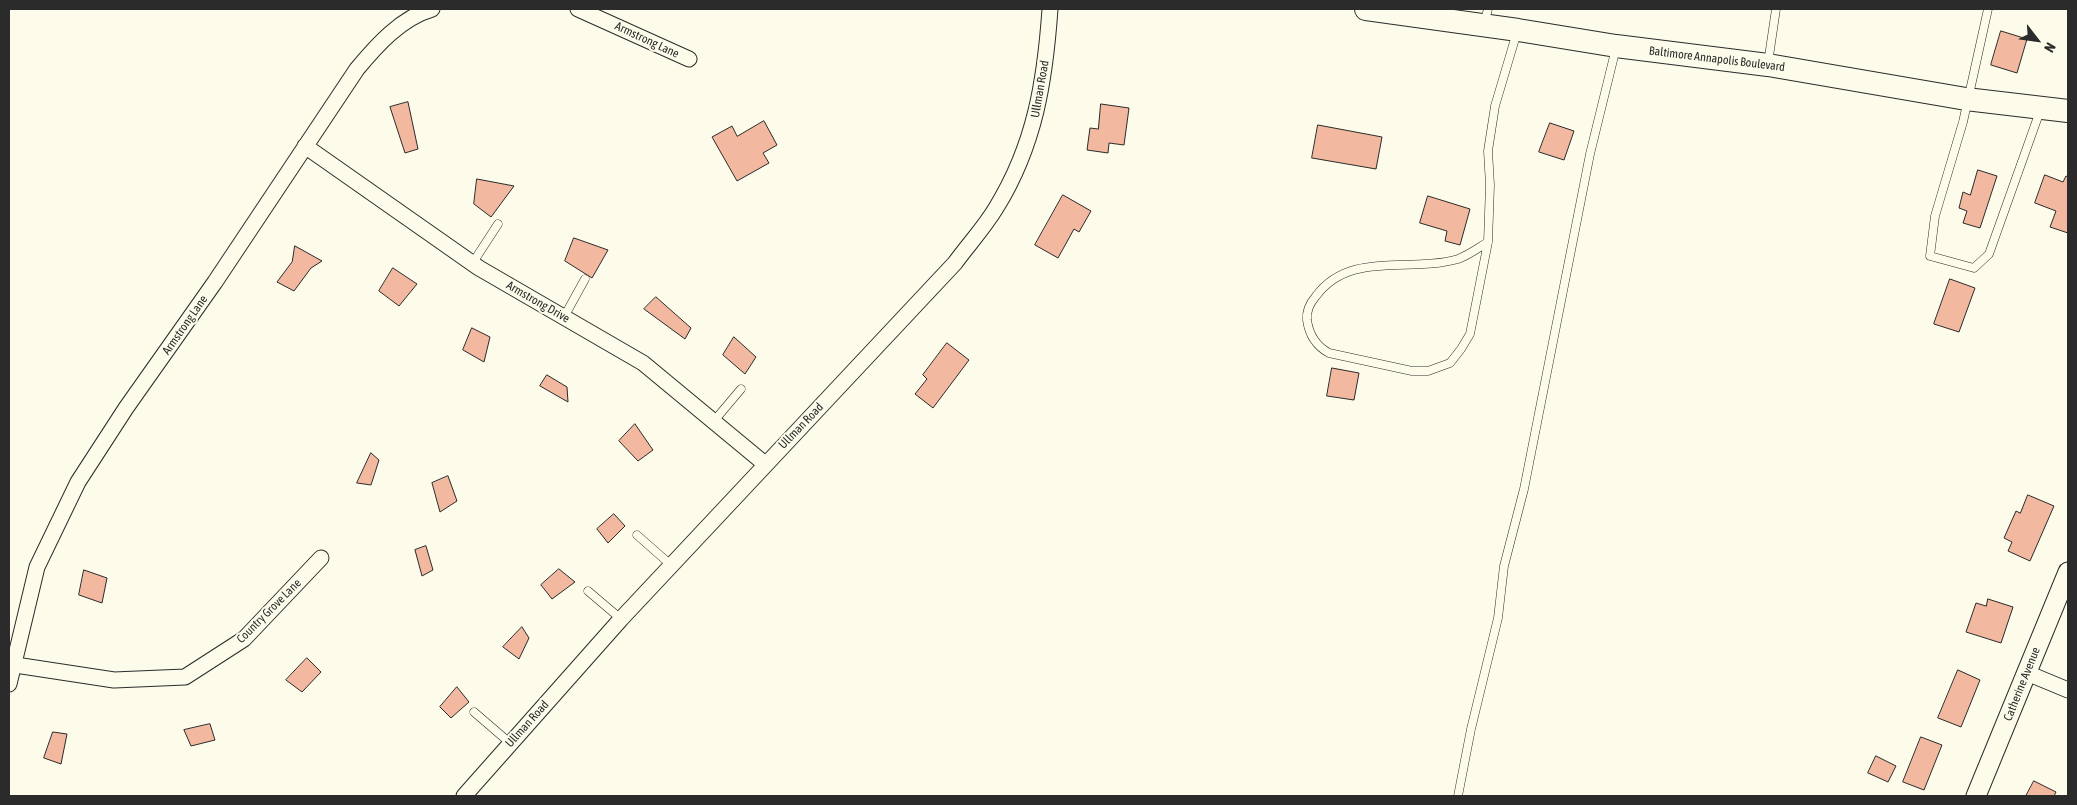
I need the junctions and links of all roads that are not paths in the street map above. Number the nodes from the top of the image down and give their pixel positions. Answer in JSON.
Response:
{"nodes":[{"id":1,"x":432,"y":9,"type":"edge"},
{"id":2,"x":578,"y":9,"type":"edge"},
{"id":3,"x":1050,"y":9,"type":"edge"},
{"id":4,"x":1375,"y":9,"type":"edge"},
{"id":5,"x":1776,"y":9,"type":"edge"},
{"id":6,"x":1988,"y":9,"type":"edge"},
{"id":7,"x":1486,"y":17,"type":"edge"},
{"id":8,"x":1518,"y":30,"type":"junction"},
{"id":9,"x":1616,"y":46,"type":"junction"},
{"id":10,"x":689,"y":59,"type":"dead end"},
{"id":11,"x":1768,"y":65,"type":"junction"},
{"id":12,"x":1966,"y":99,"type":"junction"},
{"id":13,"x":2041,"y":108,"type":"junction"},
{"id":14,"x":2068,"y":111,"type":"edge"},
{"id":15,"x":305,"y":146,"type":"junction"},
{"id":16,"x":498,"y":224,"type":"dead end"},
{"id":17,"x":1488,"y":242,"type":"junction"},
{"id":18,"x":472,"y":264,"type":"junction"},
{"id":19,"x":585,"y":279,"type":"dead end"},
{"id":20,"x":564,"y":317,"type":"junction"},
{"id":21,"x":741,"y":389,"type":"dead end"},
{"id":22,"x":714,"y":421,"type":"junction"},
{"id":23,"x":765,"y":464,"type":"junction"},
{"id":24,"x":636,"y":535,"type":"dead end"},
{"id":25,"x":321,"y":558,"type":"dead end"},
{"id":26,"x":671,"y":565,"type":"junction"},
{"id":27,"x":2068,"y":572,"type":"edge"},
{"id":28,"x":588,"y":591,"type":"dead end"},
{"id":29,"x":621,"y":619,"type":"junction"},
{"id":30,"x":10,"y":664,"type":"edge"},
{"id":31,"x":2027,"y":673,"type":"junction"},
{"id":32,"x":9,"y":684,"type":"edge"},
{"id":33,"x":2068,"y":690,"type":"edge"},
{"id":34,"x":474,"y":712,"type":"dead end"},
{"id":35,"x":510,"y":743,"type":"junction"},
{"id":36,"x":464,"y":796,"type":"edge"},
{"id":37,"x":1458,"y":796,"type":"edge"},
{"id":38,"x":1976,"y":796,"type":"edge"}],
"edges":[{"from":1,"to":15,"type":"street","name":"Armstrong Lane"},
{"from":2,"to":10,"type":"street","name":"Armstrong Lane"},
{"from":3,"to":23,"type":"street","name":"Ullman Road"},
{"from":4,"to":7,"type":"main road","name":"Baltimore Annapolis Boulevard"},
{"from":5,"to":11,"type":"lane"},
{"from":6,"to":12,"type":"lane"},
{"from":7,"to":8,"type":"main road","name":"Baltimore Annapolis Boulevard"},
{"from":8,"to":9,"type":"main road","name":"Baltimore Annapolis Boulevard"},
{"from":8,"to":17,"type":"lane"},
{"from":9,"to":11,"type":"main road","name":"Baltimore Annapolis Boulevard"},
{"from":9,"to":37,"type":"lane"},
{"from":11,"to":12,"type":"main road","name":"Baltimore Annapolis Boulevard"},
{"from":12,"to":13,"type":"main road","name":"Baltimore Annapolis Boulevard"},
{"from":12,"to":13,"type":"lane"},
{"from":13,"to":14,"type":"main road","name":"Baltimore Annapolis Boulevard"},
{"from":15,"to":18,"type":"street","name":"Armstrong Drive"},
{"from":15,"to":30,"type":"street","name":"Armstrong Lane"},
{"from":16,"to":18,"type":"lane"},
{"from":17,"to":17,"type":"lane"},
{"from":18,"to":20,"type":"street","name":"Armstrong Drive"},
{"from":19,"to":20,"type":"lane"},
{"from":20,"to":22,"type":"street","name":"Armstrong Drive"},
{"from":21,"to":22,"type":"lane"},
{"from":22,"to":23,"type":"street","name":"Armstrong Drive"},
{"from":23,"to":26,"type":"street","name":"Ullman Road"},
{"from":24,"to":26,"type":"lane"},
{"from":25,"to":30,"type":"street","name":"Country Grove Lane"},
{"from":26,"to":29,"type":"street","name":"Ullman Road"},
{"from":27,"to":31,"type":"street","name":"Catherine Avenue"},
{"from":28,"to":29,"type":"lane"},
{"from":29,"to":35,"type":"street","name":"Ullman Road"},
{"from":30,"to":32,"type":"street","name":"Armstrong Lane"},
{"from":31,"to":33,"type":"street"},
{"from":31,"to":38,"type":"street","name":"Catherine Avenue"},
{"from":34,"to":35,"type":"lane"},
{"from":35,"to":36,"type":"street","name":"Ullman Road"}]}
